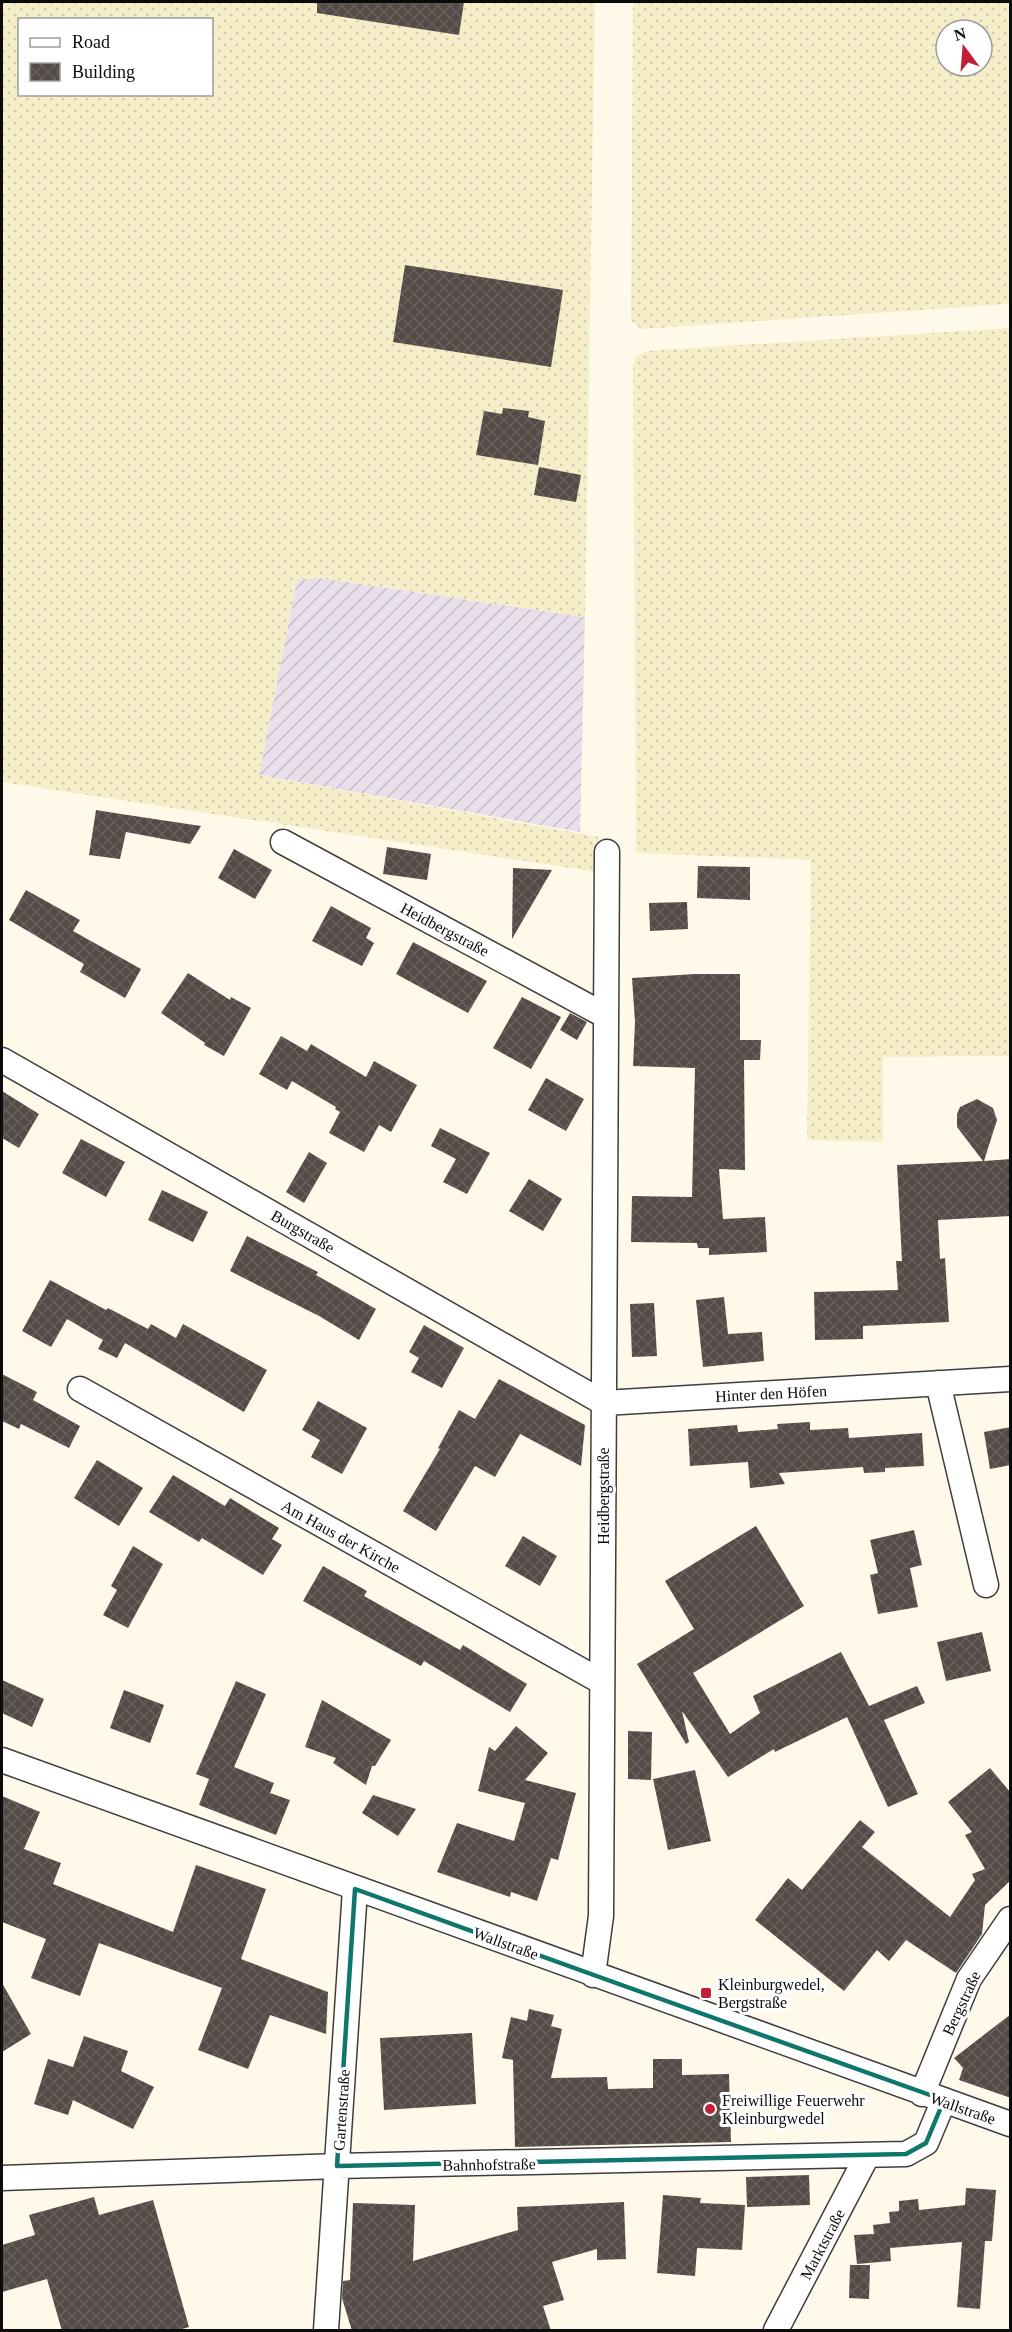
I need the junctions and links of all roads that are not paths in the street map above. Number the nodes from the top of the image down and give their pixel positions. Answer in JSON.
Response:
{"nodes":[{"id":1,"x":283,"y":842,"type":"dead end"},
{"id":2,"x":608,"y":852,"type":"dead end"},
{"id":3,"x":606,"y":1016,"type":"junction"},
{"id":4,"x":2,"y":1060,"type":"edge"},
{"id":5,"x":1011,"y":1379,"type":"edge"},
{"id":6,"x":938,"y":1383,"type":"junction"},
{"id":7,"x":80,"y":1389,"type":"dead end"},
{"id":8,"x":604,"y":1403,"type":"junction"},
{"id":9,"x":986,"y":1585,"type":"dead end"},
{"id":10,"x":602,"y":1682,"type":"junction"},
{"id":11,"x":2,"y":1760,"type":"edge"},
{"id":12,"x":355,"y":1888,"type":"junction"},
{"id":13,"x":1011,"y":1919,"type":"edge"},
{"id":14,"x":593,"y":1975,"type":"junction"},
{"id":15,"x":933,"y":2097,"type":"junction"},
{"id":16,"x":1011,"y":2124,"type":"edge"},
{"id":17,"x":867,"y":2156,"type":"junction"},
{"id":18,"x":337,"y":2166,"type":"junction"},
{"id":19,"x":2,"y":2178,"type":"edge"},
{"id":20,"x":326,"y":2331,"type":"edge"},
{"id":21,"x":776,"y":2331,"type":"edge"}],
"edges":[{"from":1,"to":3,"type":"street","name":"Heidbergstraße"},
{"from":2,"to":3,"type":"street","name":"Heidbergstraße"},
{"from":3,"to":8,"type":"street","name":"Heidbergstraße"},
{"from":4,"to":8,"type":"street","name":"Burgstraße"},
{"from":5,"to":6,"type":"street","name":"Hinter den Höfen"},
{"from":6,"to":8,"type":"street","name":"Hinter den Höfen"},
{"from":6,"to":9,"type":"street"},
{"from":7,"to":10,"type":"street","name":"Am Haus der Kirche"},
{"from":8,"to":10,"type":"street","name":"Heidbergstraße"},
{"from":10,"to":14,"type":"street","name":"Heidbergstraße"},
{"from":11,"to":12,"type":"street","name":"Wallstraße"},
{"from":12,"to":14,"type":"street","name":"Wallstraße"},
{"from":12,"to":18,"type":"street","name":"Gartenstraße"},
{"from":13,"to":15,"type":"street","name":"Bergstraße"},
{"from":14,"to":15,"type":"street","name":"Wallstraße"},
{"from":15,"to":16,"type":"street","name":"Wallstraße"},
{"from":15,"to":17,"type":"street","name":"Bahnhofstraße"},
{"from":17,"to":18,"type":"street","name":"Bahnhofstraße"},
{"from":17,"to":21,"type":"street","name":"Marktstraße"},
{"from":18,"to":19,"type":"street","name":"Bahnhofstraße"},
{"from":18,"to":20,"type":"street","name":"Gartenstraße"}]}
